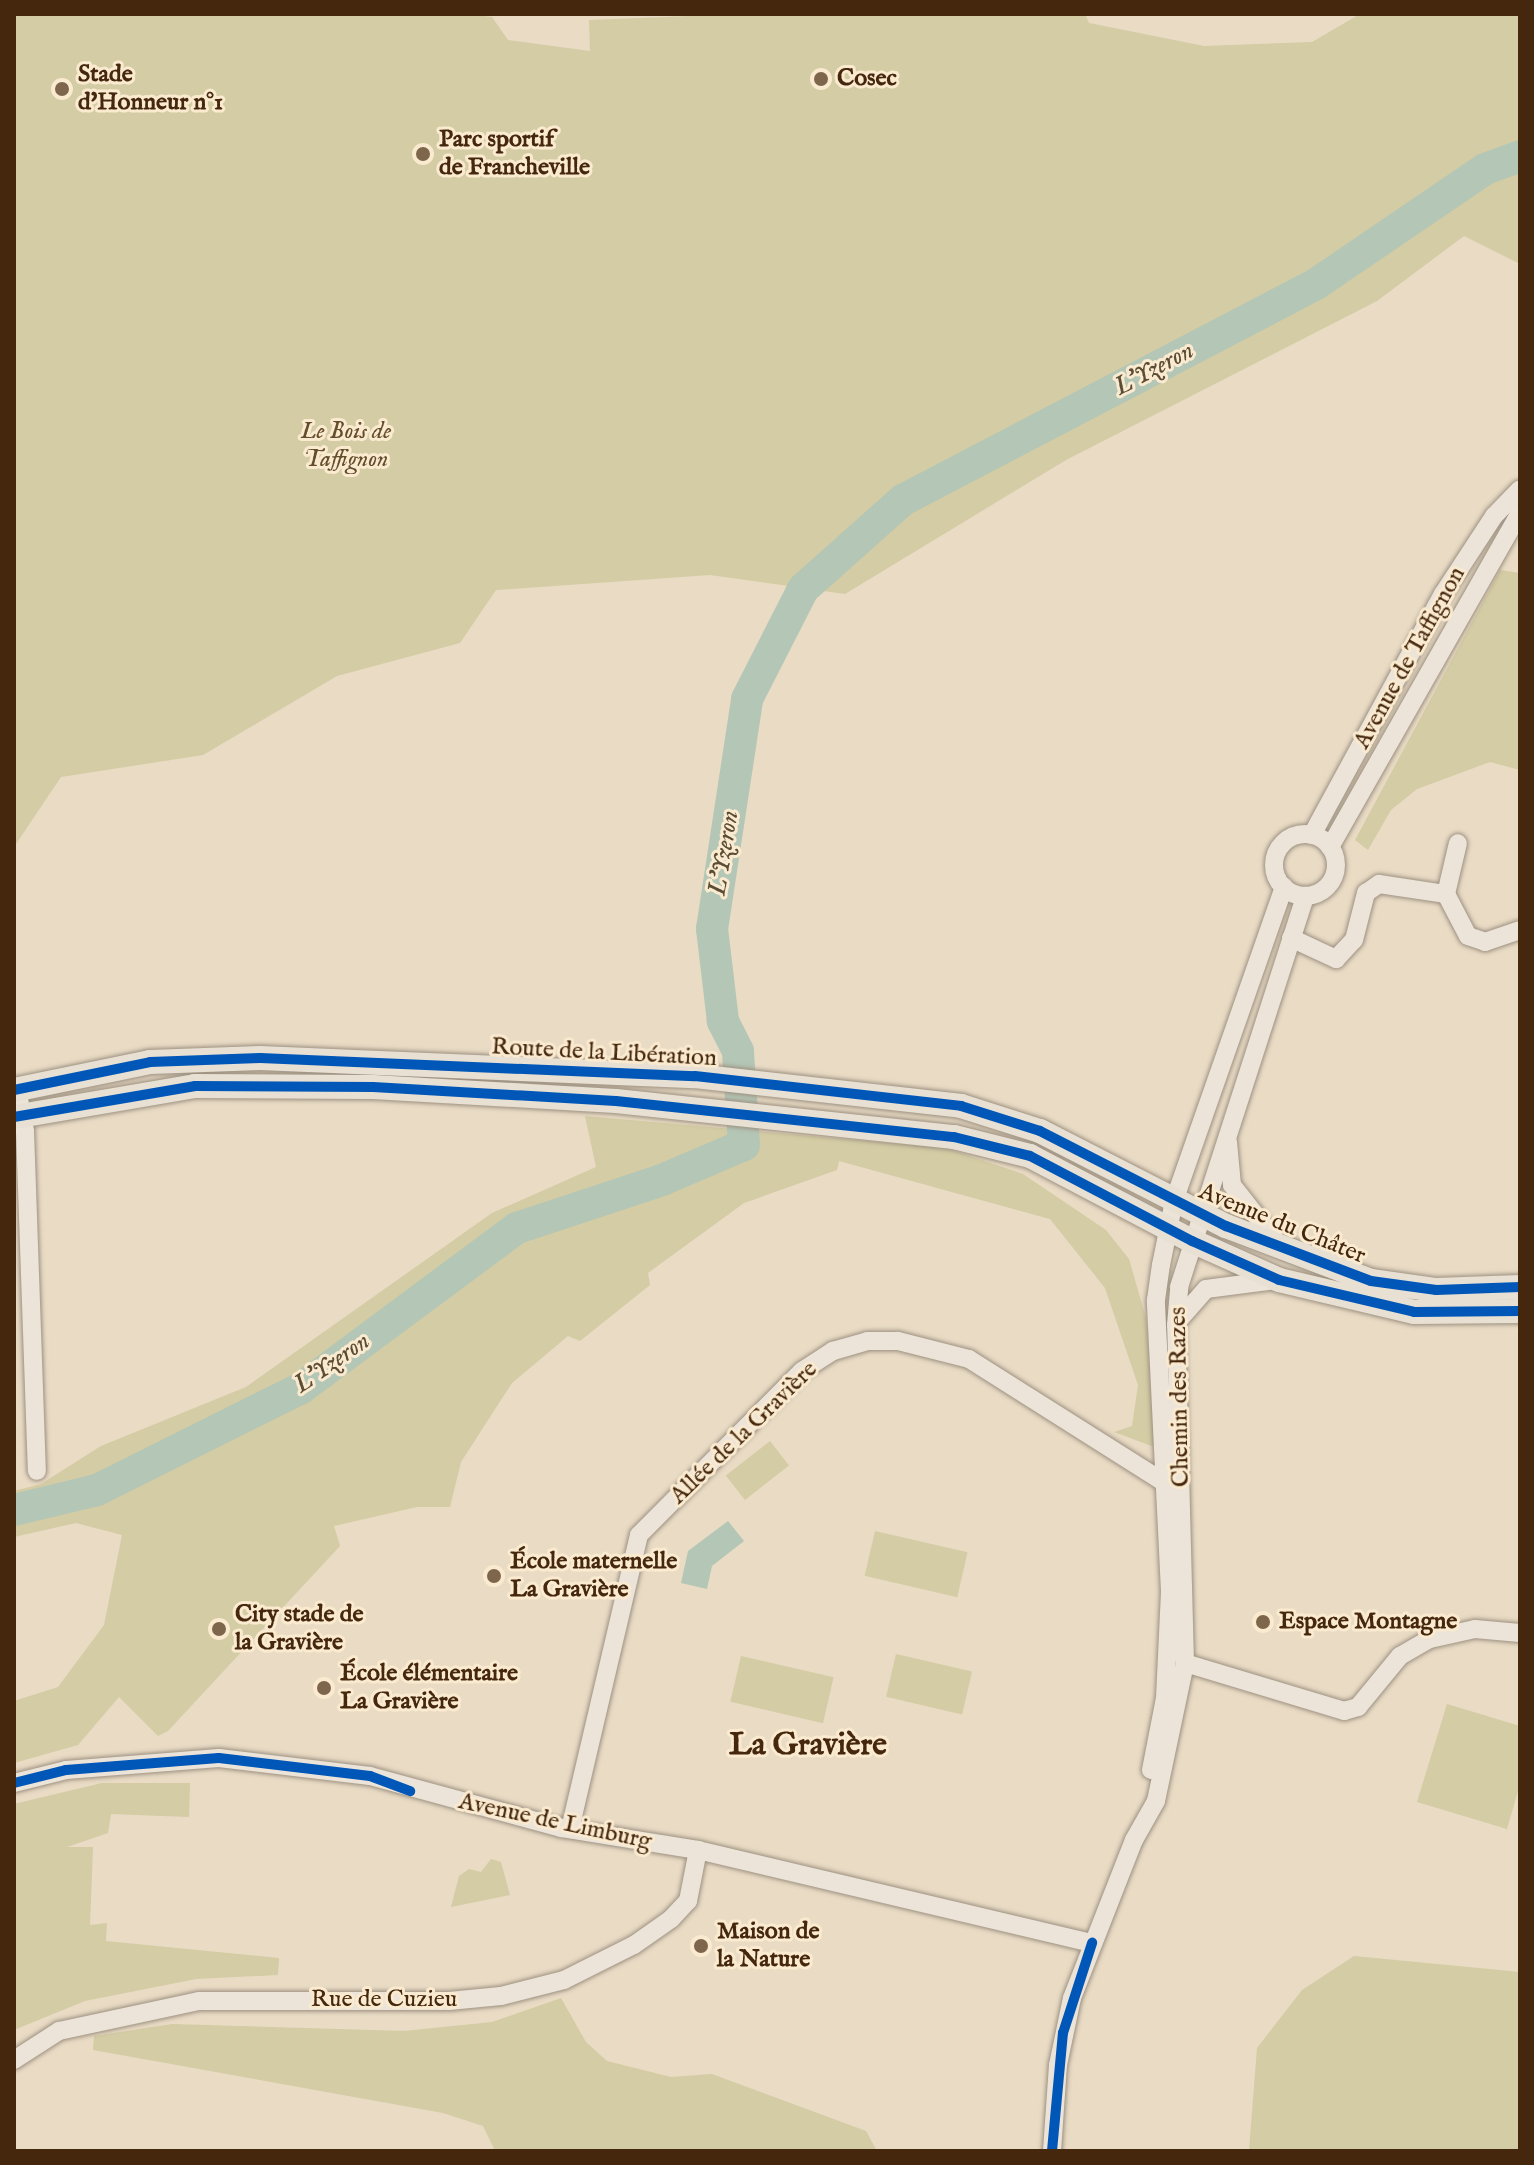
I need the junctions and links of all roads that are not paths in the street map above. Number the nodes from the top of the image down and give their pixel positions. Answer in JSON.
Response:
{"nodes":[{"id":1,"x":1520,"y":489,"type":"edge"},
{"id":2,"x":1520,"y":513,"type":"edge"},
{"id":3,"x":1312,"y":835,"type":"junction"},
{"id":4,"x":1458,"y":843,"type":"dead end"},
{"id":5,"x":1330,"y":847,"type":"junction"},
{"id":6,"x":1284,"y":887,"type":"junction"},
{"id":7,"x":1446,"y":894,"type":"junction"},
{"id":8,"x":1305,"y":896,"type":"junction"},
{"id":9,"x":1520,"y":930,"type":"edge"},
{"id":10,"x":1291,"y":938,"type":"junction"},
{"id":11,"x":15,"y":1089,"type":"edge"},
{"id":12,"x":18,"y":1117,"type":"edge"},
{"id":13,"x":1227,"y":1135,"type":"junction"},
{"id":14,"x":1174,"y":1201,"type":"junction"},
{"id":15,"x":1200,"y":1214,"type":"junction"},
{"id":16,"x":1168,"y":1229,"type":"junction"},
{"id":17,"x":1192,"y":1241,"type":"junction"},
{"id":18,"x":1284,"y":1252,"type":"junction"},
{"id":19,"x":1279,"y":1280,"type":"junction"},
{"id":20,"x":1520,"y":1287,"type":"edge"},
{"id":21,"x":1520,"y":1311,"type":"edge"},
{"id":22,"x":1176,"y":1325,"type":"junction"},
{"id":23,"x":37,"y":1471,"type":"dead end"},
{"id":24,"x":1168,"y":1485,"type":"junction"},
{"id":25,"x":1182,"y":1555,"type":"junction"},
{"id":26,"x":1170,"y":1591,"type":"junction"},
{"id":27,"x":1520,"y":1633,"type":"edge"},
{"id":28,"x":1185,"y":1663,"type":"junction"},
{"id":29,"x":14,"y":1783,"type":"edge"},
{"id":30,"x":570,"y":1829,"type":"junction"},
{"id":31,"x":1134,"y":1840,"type":"junction"},
{"id":32,"x":698,"y":1850,"type":"junction"},
{"id":33,"x":1092,"y":1943,"type":"junction"},
{"id":34,"x":14,"y":2060,"type":"edge"},
{"id":35,"x":1052,"y":2151,"type":"edge"}],
"edges":[{"from":1,"to":3,"type":"street","name":"Avenue de Taffignon"},
{"from":2,"to":5,"type":"street","name":"Avenue de Taffignon"},
{"from":3,"to":5,"type":"street"},
{"from":3,"to":6,"type":"street"},
{"from":4,"to":7,"type":"street"},
{"from":5,"to":8,"type":"street","name":"Avenue de Taffignon"},
{"from":6,"to":8,"type":"street"},
{"from":6,"to":14,"type":"street"},
{"from":7,"to":9,"type":"street"},
{"from":7,"to":10,"type":"street"},
{"from":8,"to":10,"type":"street"},
{"from":10,"to":13,"type":"street"},
{"from":11,"to":12,"type":"street"},
{"from":11,"to":14,"type":"main road","name":"Route de la Libération"},
{"from":12,"to":16,"type":"main road","name":"Route de la Libération"},
{"from":12,"to":23,"type":"street"},
{"from":13,"to":15,"type":"street"},
{"from":13,"to":18,"type":"street"},
{"from":14,"to":15,"type":"main road","name":"Avenue du Châter"},
{"from":14,"to":16,"type":"street"},
{"from":15,"to":17,"type":"street"},
{"from":15,"to":18,"type":"main road","name":"Avenue du Châter"},
{"from":16,"to":17,"type":"main road","name":"Avenue du Châter"},
{"from":16,"to":24,"type":"street","name":"Chemin des Razes"},
{"from":17,"to":19,"type":"main road","name":"Avenue du Châter"},
{"from":17,"to":22,"type":"street","name":"Chemin des Razes"},
{"from":18,"to":20,"type":"main road","name":"Avenue du Châter"},
{"from":19,"to":21,"type":"main road","name":"Avenue du Châter"},
{"from":19,"to":22,"type":"street"},
{"from":22,"to":25,"type":"street","name":"Chemin des Razes"},
{"from":24,"to":25,"type":"street","name":"Chemin des Razes"},
{"from":24,"to":26,"type":"street","name":"Chemin des Razes"},
{"from":24,"to":30,"type":"street","name":"Allée de la Gravière"},
{"from":25,"to":28,"type":"street","name":"Chemin des Razes"},
{"from":26,"to":28,"type":"street","name":"Chemin des Razes"},
{"from":26,"to":31,"type":"street","name":"Chemin des Razes"},
{"from":27,"to":28,"type":"street"},
{"from":28,"to":31,"type":"street","name":"Chemin des Razes"},
{"from":29,"to":30,"type":"street","name":"Avenue de Limburg"},
{"from":30,"to":32,"type":"street","name":"Avenue de Limburg"},
{"from":31,"to":33,"type":"street","name":"Chemin des Razes"},
{"from":32,"to":33,"type":"street","name":"Avenue de Limburg"},
{"from":32,"to":34,"type":"street","name":"Rue de Cuzieu"},
{"from":33,"to":35,"type":"street","name":"Chemin des Razes"}]}
